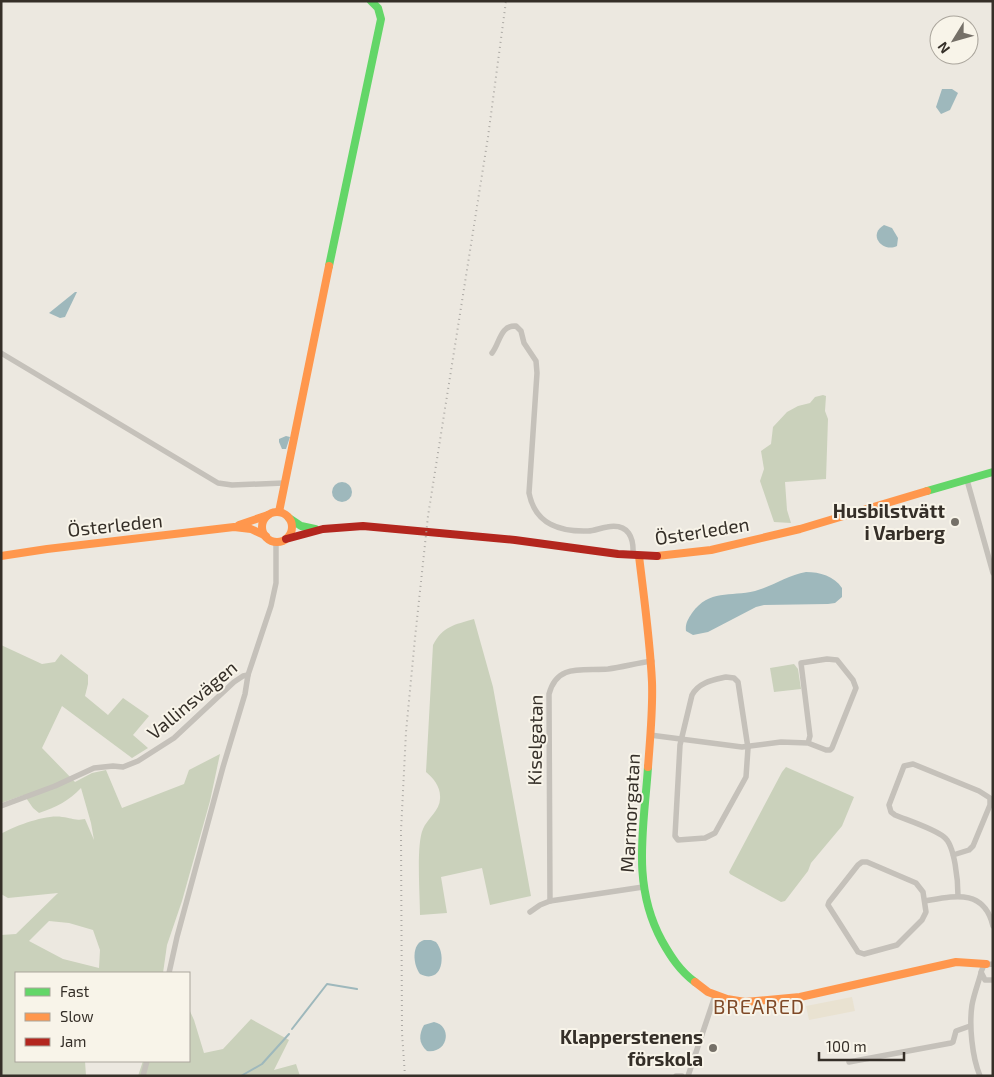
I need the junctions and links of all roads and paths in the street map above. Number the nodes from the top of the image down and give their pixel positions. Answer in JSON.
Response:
{"nodes":[{"id":1,"x":371,"y":1,"type":"edge"},
{"id":2,"x":1,"y":353,"type":"edge"},
{"id":3,"x":492,"y":353,"type":"dead end"},
{"id":4,"x":993,"y":472,"type":"edge"},
{"id":5,"x":966,"y":480,"type":"junction"},
{"id":6,"x":284,"y":483,"type":"junction"},
{"id":7,"x":279,"y":512,"type":"junction"},
{"id":8,"x":270,"y":514,"type":"junction"},
{"id":9,"x":289,"y":518,"type":"junction"},
{"id":10,"x":232,"y":527,"type":"junction"},
{"id":11,"x":319,"y":530,"type":"junction"},
{"id":12,"x":266,"y":536,"type":"junction"},
{"id":13,"x":286,"y":539,"type":"junction"},
{"id":14,"x":276,"y":541,"type":"junction"},
{"id":15,"x":1,"y":556,"type":"edge"},
{"id":16,"x":636,"y":556,"type":"junction"},
{"id":17,"x":993,"y":573,"type":"edge"},
{"id":18,"x":652,"y":661,"type":"junction"},
{"id":19,"x":248,"y":675,"type":"junction"},
{"id":20,"x":650,"y":734,"type":"junction"},
{"id":21,"x":681,"y":739,"type":"junction"},
{"id":22,"x":808,"y":744,"type":"junction"},
{"id":23,"x":748,"y":748,"type":"junction"},
{"id":24,"x":1,"y":806,"type":"edge"},
{"id":25,"x":953,"y":855,"type":"junction"},
{"id":26,"x":643,"y":887,"type":"junction"},
{"id":27,"x":958,"y":896,"type":"junction"},
{"id":28,"x":550,"y":901,"type":"junction"},
{"id":29,"x":925,"y":901,"type":"junction"},
{"id":30,"x":530,"y":912,"type":"dead end"},
{"id":31,"x":993,"y":926,"type":"edge"},
{"id":32,"x":993,"y":958,"type":"edge"},
{"id":33,"x":970,"y":963,"type":"junction"},
{"id":34,"x":989,"y":964,"type":"edge"},
{"id":35,"x":169,"y":972,"type":"edge"},
{"id":36,"x":981,"y":973,"type":"junction"},
{"id":37,"x":992,"y":980,"type":"edge"},
{"id":38,"x":975,"y":994,"type":"junction"},
{"id":39,"x":715,"y":996,"type":"junction"},
{"id":40,"x":970,"y":1026,"type":"junction"},
{"id":41,"x":147,"y":1062,"type":"edge"},
{"id":42,"x":849,"y":1062,"type":"dead end"},
{"id":43,"x":143,"y":1076,"type":"edge"},
{"id":44,"x":676,"y":1076,"type":"edge"},
{"id":45,"x":682,"y":1076,"type":"edge"},
{"id":46,"x":688,"y":1076,"type":"edge"},
{"id":47,"x":980,"y":1076,"type":"edge"}],
"edges":[{"from":1,"to":6,"type":"street"},
{"from":2,"to":6,"type":"street"},
{"from":3,"to":16,"type":"street"},
{"from":4,"to":5,"type":"street","name":"Österleden"},
{"from":5,"to":16,"type":"street","name":"Österleden"},
{"from":5,"to":17,"type":"street"},
{"from":6,"to":7,"type":"street"},
{"from":7,"to":8,"type":"street","name":"Österleden"},
{"from":7,"to":9,"type":"street","name":"Österleden"},
{"from":8,"to":10,"type":"street","name":"Österleden"},
{"from":8,"to":12,"type":"street"},
{"from":9,"to":11,"type":"street","name":"Österleden"},
{"from":9,"to":13,"type":"street"},
{"from":10,"to":12,"type":"street","name":"Österleden"},
{"from":10,"to":15,"type":"street","name":"Österleden"},
{"from":11,"to":13,"type":"street","name":"Österleden"},
{"from":11,"to":16,"type":"street","name":"Österleden"},
{"from":12,"to":14,"type":"street","name":"Österleden"},
{"from":13,"to":14,"type":"street","name":"Österleden"},
{"from":14,"to":19,"type":"street","name":"Vallinsvägen"},
{"from":16,"to":18,"type":"street","name":"Marmorgatan"},
{"from":18,"to":20,"type":"street","name":"Marmorgatan"},
{"from":18,"to":28,"type":"street","name":"Kiselgatan"},
{"from":19,"to":24,"type":"street","name":"Vallinsvägen"},
{"from":19,"to":35,"type":"street"},
{"from":20,"to":21,"type":"street"},
{"from":20,"to":26,"type":"street","name":"Marmorgatan"},
{"from":21,"to":23,"type":"street"},
{"from":21,"to":23,"type":"street"},
{"from":21,"to":23,"type":"street"},
{"from":22,"to":22,"type":"street"},
{"from":22,"to":23,"type":"street"},
{"from":25,"to":25,"type":"street"},
{"from":25,"to":27,"type":"street"},
{"from":26,"to":28,"type":"street"},
{"from":26,"to":39,"type":"street","name":"Marmorgatan"},
{"from":27,"to":29,"type":"street"},
{"from":27,"to":31,"type":"street"},
{"from":28,"to":30,"type":"street"},
{"from":29,"to":29,"type":"street"},
{"from":32,"to":34,"type":"street"},
{"from":33,"to":34,"type":"street","name":"Marmorgatan"},
{"from":33,"to":36,"type":"street"},
{"from":33,"to":39,"type":"street","name":"Marmorgatan"},
{"from":34,"to":36,"type":"street"},
{"from":36,"to":37,"type":"street"},
{"from":36,"to":38,"type":"street"},
{"from":37,"to":38,"type":"street"},
{"from":38,"to":40,"type":"street"},
{"from":39,"to":46,"type":"street"},
{"from":40,"to":42,"type":"street"},
{"from":40,"to":47,"type":"street"},
{"from":41,"to":43,"type":"street"},
{"from":44,"to":45,"type":"street"}]}
